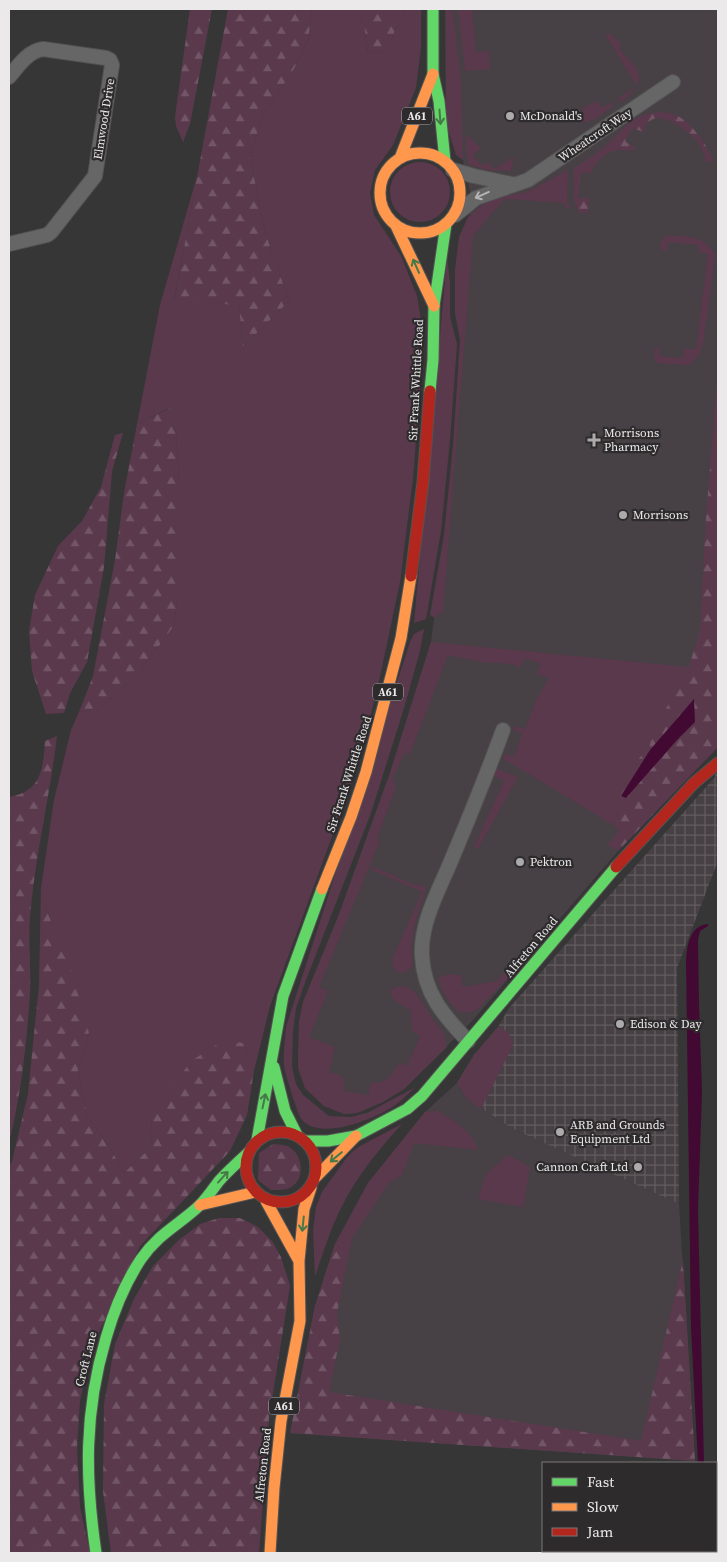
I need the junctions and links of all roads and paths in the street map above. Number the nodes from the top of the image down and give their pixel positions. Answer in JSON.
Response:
{"nodes":[{"id":1,"x":433,"y":9,"type":"edge"},
{"id":2,"x":432,"y":74,"type":"junction"},
{"id":3,"x":9,"y":77,"type":"edge"},
{"id":4,"x":673,"y":82,"type":"dead end"},
{"id":5,"x":400,"y":158,"type":"junction"},
{"id":6,"x":449,"y":165,"type":"junction"},
{"id":7,"x":515,"y":184,"type":"junction"},
{"id":8,"x":450,"y":220,"type":"junction"},
{"id":9,"x":396,"y":226,"type":"junction"},
{"id":10,"x":9,"y":244,"type":"edge"},
{"id":11,"x":434,"y":306,"type":"junction"},
{"id":12,"x":503,"y":730,"type":"dead end"},
{"id":13,"x":718,"y":763,"type":"edge"},
{"id":14,"x":468,"y":1041,"type":"junction"},
{"id":15,"x":272,"y":1062,"type":"junction"},
{"id":16,"x":356,"y":1136,"type":"junction"},
{"id":17,"x":302,"y":1138,"type":"junction"},
{"id":18,"x":257,"y":1140,"type":"junction"},
{"id":19,"x":249,"y":1152,"type":"junction"},
{"id":20,"x":316,"y":1177,"type":"junction"},
{"id":21,"x":310,"y":1188,"type":"junction"},
{"id":22,"x":255,"y":1192,"type":"junction"},
{"id":23,"x":266,"y":1201,"type":"junction"},
{"id":24,"x":200,"y":1205,"type":"junction"},
{"id":25,"x":298,"y":1260,"type":"junction"},
{"id":26,"x":96,"y":1553,"type":"edge"},
{"id":27,"x":270,"y":1553,"type":"edge"}],
"edges":[{"from":1,"to":2,"type":"main road","number":"A61"},
{"from":2,"to":5,"type":"main road","number":"A61"},
{"from":2,"to":6,"type":"main road","number":"A61","one_way":true},
{"from":3,"to":10,"type":"street","name":"Elmwood Drive"},
{"from":4,"to":7,"type":"street","name":"Wheatcroft Way"},
{"from":5,"to":6,"type":"main road"},
{"from":5,"to":9,"type":"main road"},
{"from":6,"to":7,"type":"street"},
{"from":6,"to":8,"type":"main road"},
{"from":7,"to":8,"type":"street","name":"Wheatcroft Way","one_way":true},
{"from":8,"to":9,"type":"main road"},
{"from":8,"to":11,"type":"main road","name":"Sir Frank Whittle Road","number":"A61"},
{"from":11,"to":9,"type":"main road","name":"Sir Frank Whittle Road","number":"A61","one_way":true},
{"from":11,"to":15,"type":"main road","name":"Sir Frank Whittle Road","number":"A61"},
{"from":12,"to":14,"type":"street"},
{"from":13,"to":14,"type":"main road","name":"Alfreton Road"},
{"from":14,"to":16,"type":"main road","name":"Alfreton Road"},
{"from":15,"to":17,"type":"main road","name":"Sir Frank Whittle Road","number":"A61"},
{"from":18,"to":15,"type":"main road","name":"Sir Frank Whittle Road","number":"A61","one_way":true},
{"from":16,"to":17,"type":"main road","name":"Alfreton Road"},
{"from":16,"to":20,"type":"main road","name":"Alfreton Road","one_way":true},
{"from":17,"to":18,"type":"main road"},
{"from":17,"to":20,"type":"main road"},
{"from":18,"to":19,"type":"main road"},
{"from":19,"to":22,"type":"main road"},
{"from":24,"to":19,"type":"main road","name":"Croft Lane","one_way":true},
{"from":20,"to":21,"type":"main road"},
{"from":21,"to":23,"type":"main road"},
{"from":21,"to":25,"type":"main road","name":"Alfreton Road","number":"A61","one_way":true},
{"from":22,"to":23,"type":"main road"},
{"from":22,"to":24,"type":"main road","name":"Croft Lane"},
{"from":23,"to":25,"type":"main road","name":"Alfreton Road","number":"A61"},
{"from":24,"to":26,"type":"main road","name":"Croft Lane"},
{"from":25,"to":27,"type":"main road","name":"Alfreton Road","number":"A61"}]}
